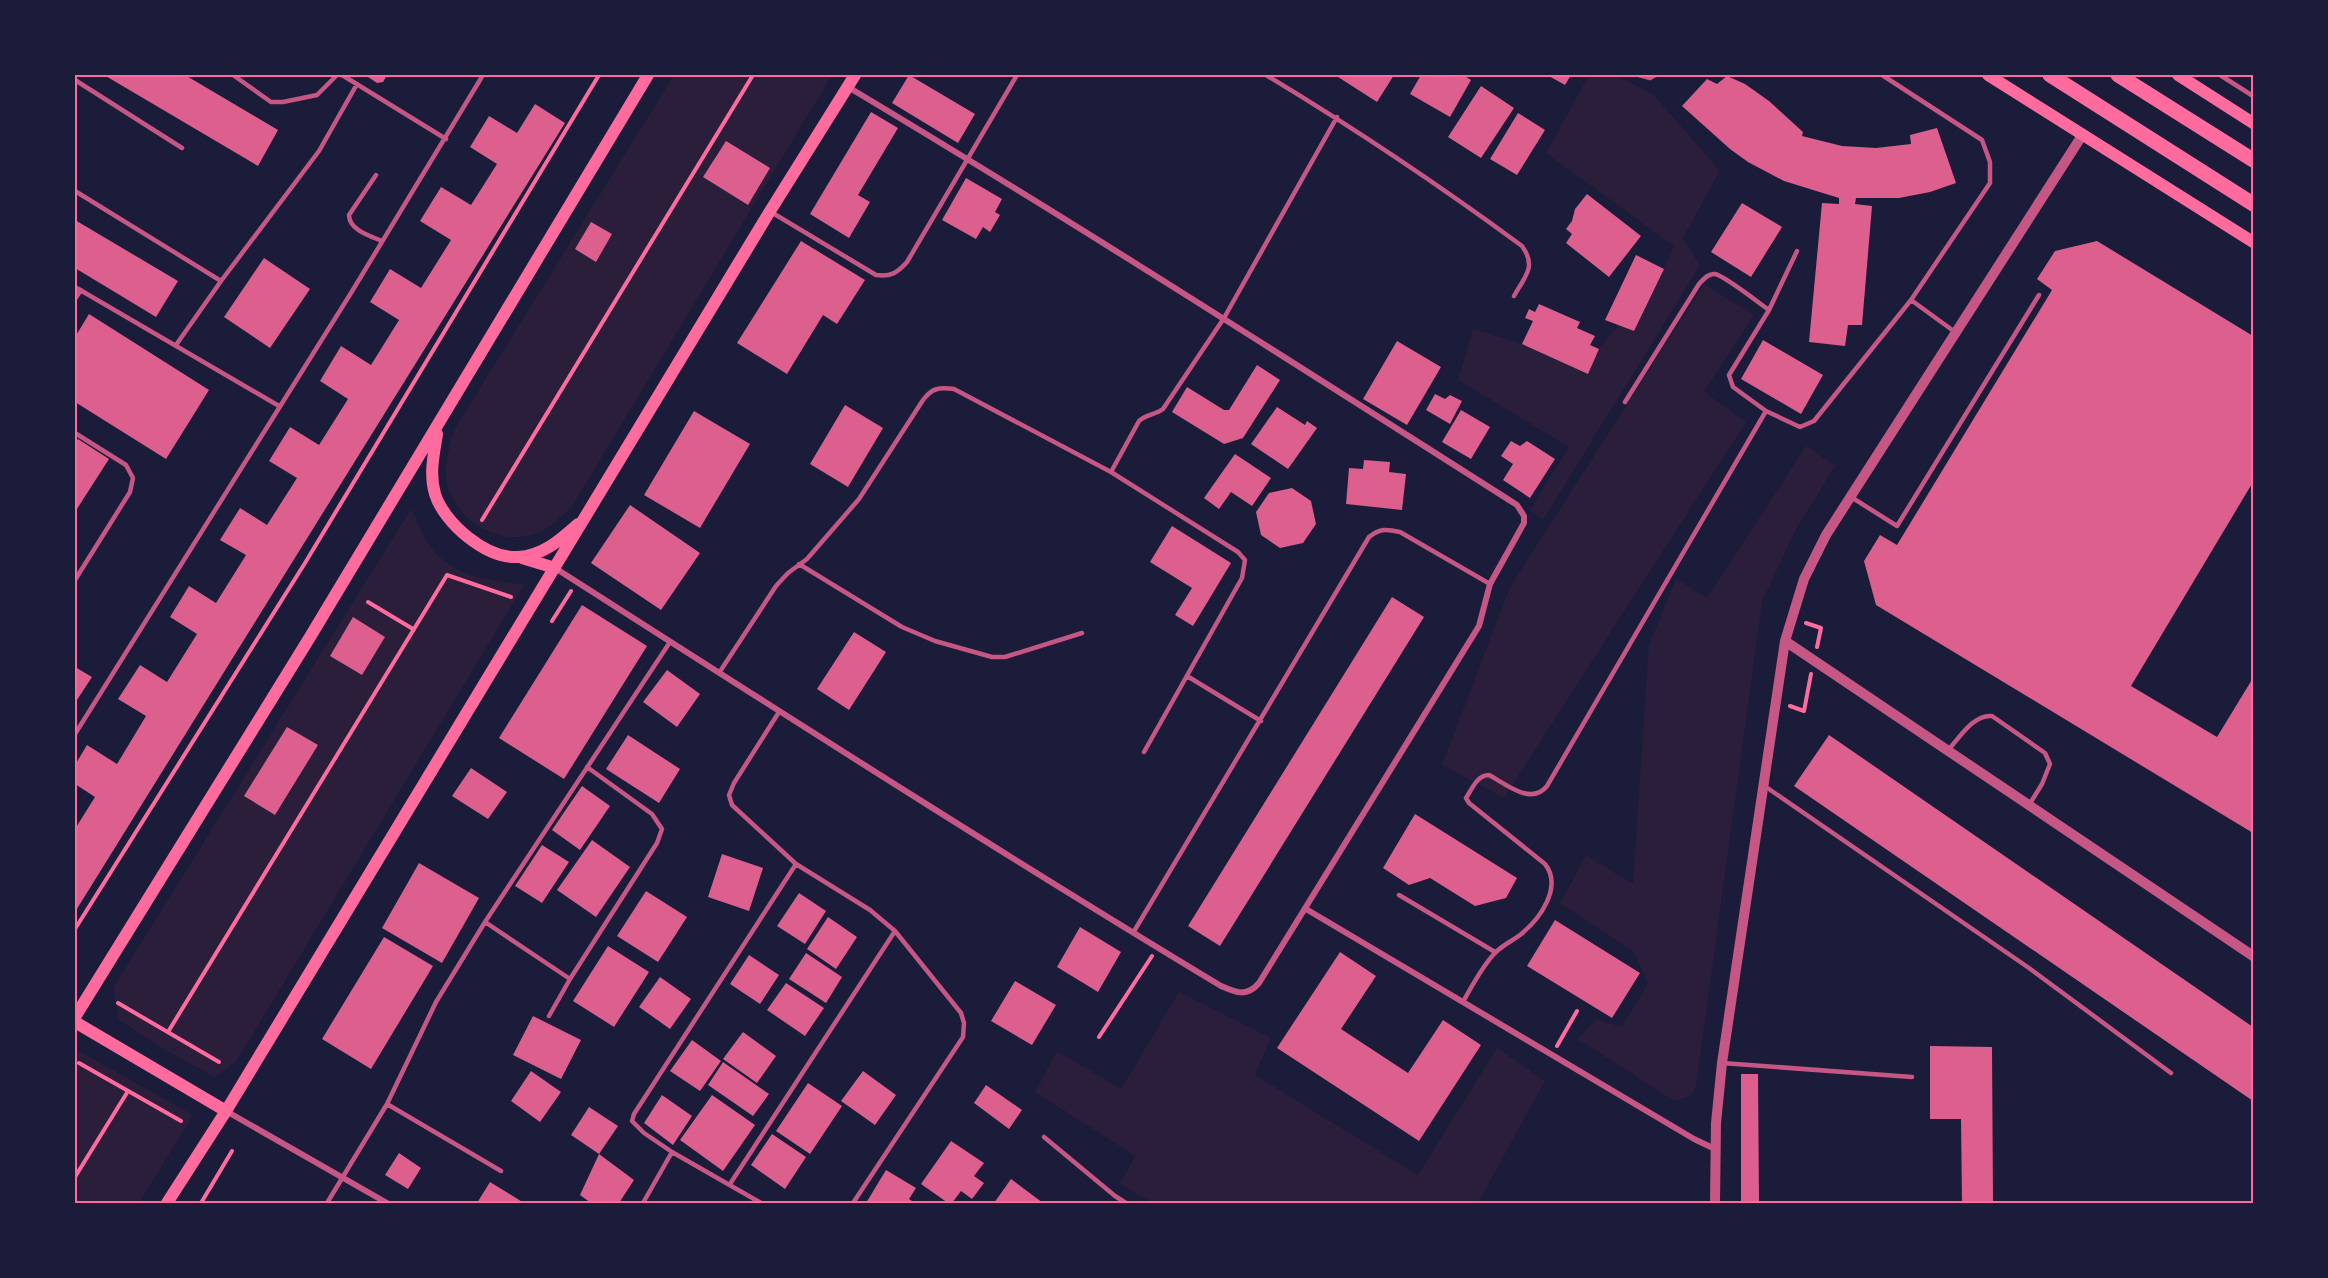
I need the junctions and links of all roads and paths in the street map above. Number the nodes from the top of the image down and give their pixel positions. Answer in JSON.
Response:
{"nodes":[{"id":1,"x":233,"y":75,"type":"edge"},
{"id":2,"x":337,"y":75,"type":"edge"},
{"id":3,"x":342,"y":75,"type":"edge"},
{"id":4,"x":483,"y":75,"type":"edge"},
{"id":5,"x":599,"y":75,"type":"edge"},
{"id":6,"x":648,"y":75,"type":"edge"},
{"id":7,"x":753,"y":75,"type":"edge"},
{"id":8,"x":855,"y":75,"type":"edge"},
{"id":9,"x":1017,"y":75,"type":"edge"},
{"id":10,"x":1266,"y":75,"type":"edge"},
{"id":11,"x":1639,"y":75,"type":"edge"},
{"id":12,"x":1655,"y":75,"type":"edge"},
{"id":13,"x":1882,"y":75,"type":"edge"},
{"id":14,"x":1988,"y":75,"type":"edge"},
{"id":15,"x":2050,"y":75,"type":"edge"},
{"id":16,"x":2118,"y":75,"type":"edge"},
{"id":17,"x":2178,"y":75,"type":"edge"},
{"id":18,"x":2220,"y":75,"type":"edge"},
{"id":19,"x":75,"y":80,"type":"edge"},
{"id":20,"x":357,"y":84,"type":"junction"},
{"id":21,"x":848,"y":87,"type":"junction"},
{"id":22,"x":2253,"y":96,"type":"edge"},
{"id":23,"x":1337,"y":117,"type":"junction"},
{"id":24,"x":2253,"y":123,"type":"edge"},
{"id":25,"x":2084,"y":134,"type":"junction"},
{"id":26,"x":446,"y":140,"type":"junction"},
{"id":27,"x":182,"y":148,"type":"dead end"},
{"id":28,"x":969,"y":159,"type":"junction"},
{"id":29,"x":2253,"y":160,"type":"edge"},
{"id":30,"x":376,"y":175,"type":"dead end"},
{"id":31,"x":75,"y":191,"type":"edge"},
{"id":32,"x":2253,"y":204,"type":"edge"},
{"id":33,"x":771,"y":212,"type":"junction"},
{"id":34,"x":382,"y":242,"type":"junction"},
{"id":35,"x":2253,"y":243,"type":"edge"},
{"id":36,"x":1797,"y":251,"type":"dead end"},
{"id":37,"x":220,"y":281,"type":"junction"},
{"id":38,"x":75,"y":287,"type":"edge"},
{"id":39,"x":81,"y":290,"type":"junction"},
{"id":40,"x":2039,"y":295,"type":"dead end"},
{"id":41,"x":1514,"y":296,"type":"dead end"},
{"id":42,"x":75,"y":299,"type":"edge"},
{"id":43,"x":1911,"y":300,"type":"junction"},
{"id":44,"x":1769,"y":310,"type":"junction"},
{"id":45,"x":1224,"y":318,"type":"junction"},
{"id":46,"x":1955,"y":332,"type":"junction"},
{"id":47,"x":176,"y":345,"type":"junction"},
{"id":48,"x":1625,"y":402,"type":"dead end"},
{"id":49,"x":279,"y":405,"type":"junction"},
{"id":50,"x":1766,"y":411,"type":"junction"},
{"id":51,"x":438,"y":427,"type":"junction"},
{"id":52,"x":75,"y":433,"type":"edge"},
{"id":53,"x":1111,"y":472,"type":"junction"},
{"id":54,"x":1851,"y":497,"type":"junction"},
{"id":55,"x":586,"y":516,"type":"junction"},
{"id":56,"x":482,"y":520,"type":"dead end"},
{"id":57,"x":518,"y":558,"type":"junction"},
{"id":58,"x":800,"y":564,"type":"junction"},
{"id":59,"x":555,"y":568,"type":"junction"},
{"id":60,"x":75,"y":580,"type":"edge"},
{"id":61,"x":577,"y":582,"type":"junction"},
{"id":62,"x":1490,"y":584,"type":"junction"},
{"id":63,"x":511,"y":597,"type":"dead end"},
{"id":64,"x":368,"y":602,"type":"dead end"},
{"id":65,"x":552,"y":621,"type":"dead end"},
{"id":66,"x":413,"y":629,"type":"junction"},
{"id":67,"x":1082,"y":633,"type":"dead end"},
{"id":68,"x":1785,"y":641,"type":"junction"},
{"id":69,"x":670,"y":642,"type":"junction"},
{"id":70,"x":719,"y":672,"type":"junction"},
{"id":71,"x":1187,"y":676,"type":"junction"},
{"id":72,"x":779,"y":712,"type":"junction"},
{"id":73,"x":1261,"y":721,"type":"junction"},
{"id":74,"x":75,"y":734,"type":"edge"},
{"id":75,"x":1947,"y":751,"type":"junction"},
{"id":76,"x":1144,"y":752,"type":"dead end"},
{"id":77,"x":587,"y":768,"type":"junction"},
{"id":78,"x":1763,"y":785,"type":"junction"},
{"id":79,"x":2029,"y":805,"type":"junction"},
{"id":80,"x":796,"y":864,"type":"junction"},
{"id":81,"x":1399,"y":895,"type":"dead end"},
{"id":82,"x":1306,"y":909,"type":"junction"},
{"id":83,"x":485,"y":922,"type":"junction"},
{"id":84,"x":75,"y":929,"type":"edge"},
{"id":85,"x":895,"y":931,"type":"junction"},
{"id":86,"x":1133,"y":933,"type":"junction"},
{"id":87,"x":1157,"y":948,"type":"junction"},
{"id":88,"x":1495,"y":952,"type":"junction"},
{"id":89,"x":2253,"y":956,"type":"edge"},
{"id":90,"x":570,"y":979,"type":"junction"},
{"id":91,"x":1464,"y":1000,"type":"junction"},
{"id":92,"x":118,"y":1003,"type":"dead end"},
{"id":93,"x":1577,"y":1011,"type":"dead end"},
{"id":94,"x":549,"y":1016,"type":"dead end"},
{"id":95,"x":75,"y":1017,"type":"edge"},
{"id":96,"x":75,"y":1022,"type":"edge"},
{"id":97,"x":168,"y":1032,"type":"junction"},
{"id":98,"x":1098,"y":1037,"type":"dead end"},
{"id":99,"x":1552,"y":1055,"type":"junction"},
{"id":100,"x":219,"y":1062,"type":"dead end"},
{"id":101,"x":79,"y":1063,"type":"dead end"},
{"id":102,"x":1722,"y":1063,"type":"junction"},
{"id":103,"x":2171,"y":1073,"type":"dead end"},
{"id":104,"x":1912,"y":1077,"type":"dead end"},
{"id":105,"x":128,"y":1091,"type":"junction"},
{"id":106,"x":387,"y":1104,"type":"junction"},
{"id":107,"x":226,"y":1110,"type":"junction"},
{"id":108,"x":181,"y":1122,"type":"dead end"},
{"id":109,"x":1044,"y":1137,"type":"dead end"},
{"id":110,"x":1715,"y":1149,"type":"junction"},
{"id":111,"x":232,"y":1151,"type":"dead end"},
{"id":112,"x":672,"y":1152,"type":"junction"},
{"id":113,"x":501,"y":1171,"type":"dead end"},
{"id":114,"x":75,"y":1177,"type":"edge"},
{"id":115,"x":344,"y":1177,"type":"junction"},
{"id":116,"x":730,"y":1184,"type":"junction"},
{"id":117,"x":1114,"y":1196,"type":"junction"},
{"id":118,"x":166,"y":1203,"type":"edge"},
{"id":119,"x":201,"y":1203,"type":"edge"},
{"id":120,"x":327,"y":1203,"type":"edge"},
{"id":121,"x":387,"y":1203,"type":"edge"},
{"id":122,"x":643,"y":1203,"type":"edge"},
{"id":123,"x":760,"y":1203,"type":"edge"},
{"id":124,"x":853,"y":1203,"type":"edge"},
{"id":125,"x":1111,"y":1203,"type":"edge"},
{"id":126,"x":1126,"y":1203,"type":"edge"},
{"id":127,"x":1715,"y":1203,"type":"edge"}],
"edges":[{"from":1,"to":2,"type":"lane"},
{"from":3,"to":20,"type":"lane"},
{"from":4,"to":26,"type":"lane"},
{"from":5,"to":84,"type":"path"},
{"from":6,"to":51,"type":"main road"},
{"from":7,"to":56,"type":"path"},
{"from":8,"to":21,"type":"main road"},
{"from":9,"to":28,"type":"lane"},
{"from":10,"to":23,"type":"lane"},
{"from":11,"to":12,"type":"lane"},
{"from":13,"to":43,"type":"lane"},
{"from":14,"to":25,"type":"main road"},
{"from":15,"to":32,"type":"main road"},
{"from":16,"to":29,"type":"main road"},
{"from":17,"to":24,"type":"main road"},
{"from":18,"to":22,"type":"lane"},
{"from":19,"to":27,"type":"lane"},
{"from":20,"to":26,"type":"lane"},
{"from":20,"to":37,"type":"lane"},
{"from":21,"to":28,"type":"street"},
{"from":21,"to":33,"type":"main road"},
{"from":23,"to":41,"type":"lane"},
{"from":23,"to":45,"type":"lane"},
{"from":25,"to":35,"type":"main road"},
{"from":25,"to":46,"type":"street"},
{"from":26,"to":34,"type":"lane"},
{"from":28,"to":33,"type":"lane"},
{"from":28,"to":45,"type":"street"},
{"from":30,"to":34,"type":"lane"},
{"from":31,"to":37,"type":"lane"},
{"from":33,"to":55,"type":"main road"},
{"from":34,"to":49,"type":"lane"},
{"from":36,"to":44,"type":"lane"},
{"from":37,"to":47,"type":"lane"},
{"from":38,"to":39,"type":"lane"},
{"from":39,"to":42,"type":"lane"},
{"from":39,"to":47,"type":"lane"},
{"from":40,"to":54,"type":"lane"},
{"from":43,"to":46,"type":"lane"},
{"from":43,"to":50,"type":"lane"},
{"from":44,"to":48,"type":"lane"},
{"from":44,"to":50,"type":"lane"},
{"from":45,"to":53,"type":"lane"},
{"from":45,"to":62,"type":"street"},
{"from":46,"to":54,"type":"street"},
{"from":47,"to":49,"type":"lane"},
{"from":49,"to":74,"type":"lane"},
{"from":50,"to":88,"type":"lane"},
{"from":51,"to":57,"type":"main road"},
{"from":51,"to":95,"type":"main road"},
{"from":52,"to":60,"type":"lane"},
{"from":53,"to":58,"type":"lane"},
{"from":53,"to":71,"type":"lane"},
{"from":54,"to":68,"type":"street"},
{"from":55,"to":57,"type":"main road"},
{"from":55,"to":59,"type":"main road"},
{"from":57,"to":59,"type":"main road"},
{"from":58,"to":67,"type":"lane"},
{"from":58,"to":70,"type":"lane"},
{"from":59,"to":61,"type":"street"},
{"from":59,"to":107,"type":"main road"},
{"from":61,"to":65,"type":"path"},
{"from":61,"to":69,"type":"street"},
{"from":62,"to":73,"type":"lane"},
{"from":62,"to":82,"type":"street"},
{"from":63,"to":66,"type":"path"},
{"from":64,"to":66,"type":"path"},
{"from":66,"to":97,"type":"path"},
{"from":68,"to":75,"type":"street"},
{"from":68,"to":78,"type":"street"},
{"from":69,"to":70,"type":"street"},
{"from":69,"to":77,"type":"lane"},
{"from":70,"to":72,"type":"street"},
{"from":71,"to":73,"type":"lane"},
{"from":71,"to":76,"type":"lane"},
{"from":72,"to":80,"type":"lane"},
{"from":72,"to":86,"type":"street"},
{"from":73,"to":86,"type":"lane"},
{"from":75,"to":79,"type":"street"},
{"from":75,"to":79,"type":"lane"},
{"from":77,"to":83,"type":"lane"},
{"from":77,"to":90,"type":"lane"},
{"from":78,"to":102,"type":"street"},
{"from":78,"to":103,"type":"lane"},
{"from":79,"to":89,"type":"street"},
{"from":80,"to":85,"type":"lane"},
{"from":80,"to":112,"type":"lane"},
{"from":81,"to":88,"type":"lane"},
{"from":82,"to":87,"type":"street"},
{"from":82,"to":91,"type":"street"},
{"from":83,"to":90,"type":"lane"},
{"from":83,"to":106,"type":"lane"},
{"from":85,"to":116,"type":"lane"},
{"from":85,"to":124,"type":"lane"},
{"from":86,"to":87,"type":"street"},
{"from":87,"to":98,"type":"path"},
{"from":88,"to":91,"type":"lane"},
{"from":90,"to":94,"type":"lane"},
{"from":91,"to":99,"type":"street"},
{"from":92,"to":97,"type":"path"},
{"from":93,"to":99,"type":"path"},
{"from":96,"to":107,"type":"main road"},
{"from":97,"to":100,"type":"path"},
{"from":99,"to":110,"type":"street"},
{"from":101,"to":105,"type":"path"},
{"from":102,"to":104,"type":"lane"},
{"from":102,"to":110,"type":"street"},
{"from":105,"to":108,"type":"path"},
{"from":105,"to":114,"type":"path"},
{"from":106,"to":113,"type":"lane"},
{"from":106,"to":115,"type":"lane"},
{"from":107,"to":115,"type":"street"},
{"from":107,"to":118,"type":"main road"},
{"from":109,"to":117,"type":"lane"},
{"from":110,"to":127,"type":"street"},
{"from":111,"to":119,"type":"path"},
{"from":112,"to":116,"type":"lane"},
{"from":112,"to":122,"type":"lane"},
{"from":115,"to":120,"type":"lane"},
{"from":115,"to":121,"type":"street"},
{"from":116,"to":123,"type":"lane"},
{"from":117,"to":125,"type":"lane"},
{"from":117,"to":126,"type":"lane"}]}
